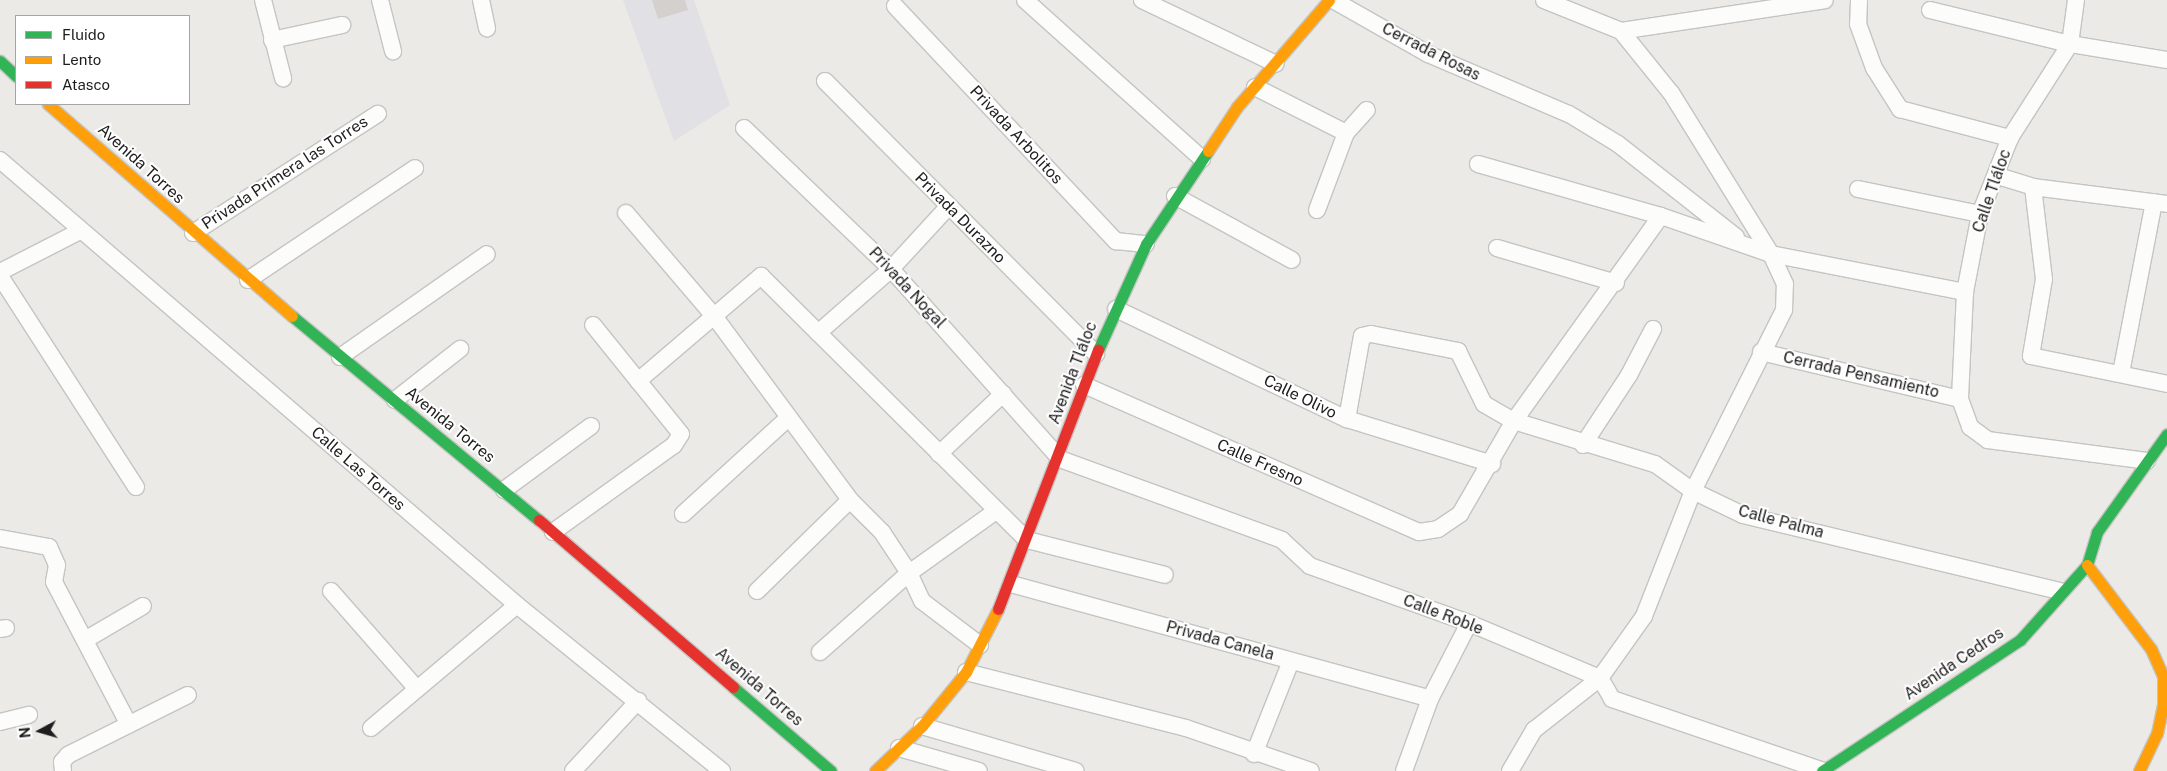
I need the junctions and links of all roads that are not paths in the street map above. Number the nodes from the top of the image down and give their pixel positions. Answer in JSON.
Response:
{"nodes":[{"id":1,"x":263,"y":0,"type":"edge"},
{"id":2,"x":380,"y":0,"type":"edge"},
{"id":3,"x":481,"y":0,"type":"edge"},
{"id":4,"x":1025,"y":0,"type":"edge"},
{"id":5,"x":1142,"y":0,"type":"edge"},
{"id":6,"x":1329,"y":0,"type":"edge"},
{"id":7,"x":1333,"y":0,"type":"edge"},
{"id":8,"x":1544,"y":0,"type":"edge"},
{"id":9,"x":1825,"y":0,"type":"edge"},
{"id":10,"x":1859,"y":0,"type":"edge"},
{"id":11,"x":2076,"y":0,"type":"edge"},
{"id":12,"x":895,"y":6,"type":"dead end"},
{"id":13,"x":1930,"y":10,"type":"dead end"},
{"id":14,"x":342,"y":25,"type":"dead end"},
{"id":15,"x":487,"y":28,"type":"dead end"},
{"id":16,"x":1620,"y":31,"type":"junction"},
{"id":17,"x":272,"y":40,"type":"junction"},
{"id":18,"x":2070,"y":44,"type":"junction"},
{"id":19,"x":393,"y":51,"type":"dead end"},
{"id":20,"x":2167,"y":60,"type":"edge"},
{"id":21,"x":0,"y":61,"type":"edge"},
{"id":22,"x":1276,"y":64,"type":"junction"},
{"id":23,"x":15,"y":75,"type":"edge"},
{"id":24,"x":283,"y":78,"type":"dead end"},
{"id":25,"x":825,"y":81,"type":"dead end"},
{"id":26,"x":1255,"y":87,"type":"junction"},
{"id":27,"x":49,"y":105,"type":"edge"},
{"id":28,"x":1367,"y":110,"type":"dead end"},
{"id":29,"x":378,"y":114,"type":"dead end"},
{"id":30,"x":744,"y":128,"type":"dead end"},
{"id":31,"x":1346,"y":133,"type":"junction"},
{"id":32,"x":2010,"y":138,"type":"junction"},
{"id":33,"x":1202,"y":159,"type":"junction"},
{"id":34,"x":0,"y":160,"type":"edge"},
{"id":35,"x":1478,"y":164,"type":"dead end"},
{"id":36,"x":415,"y":168,"type":"dead end"},
{"id":37,"x":1998,"y":176,"type":"junction"},
{"id":38,"x":2033,"y":187,"type":"junction"},
{"id":39,"x":1858,"y":189,"type":"dead end"},
{"id":40,"x":1175,"y":196,"type":"junction"},
{"id":41,"x":2160,"y":203,"type":"edge"},
{"id":42,"x":948,"y":207,"type":"junction"},
{"id":43,"x":1317,"y":210,"type":"dead end"},
{"id":44,"x":626,"y":213,"type":"dead end"},
{"id":45,"x":1980,"y":214,"type":"junction"},
{"id":46,"x":1661,"y":216,"type":"junction"},
{"id":47,"x":80,"y":231,"type":"junction"},
{"id":48,"x":193,"y":233,"type":"junction"},
{"id":49,"x":1146,"y":244,"type":"junction"},
{"id":50,"x":1745,"y":244,"type":"junction"},
{"id":51,"x":1497,"y":248,"type":"dead end"},
{"id":52,"x":487,"y":254,"type":"dead end"},
{"id":53,"x":1771,"y":254,"type":"junction"},
{"id":54,"x":1292,"y":260,"type":"dead end"},
{"id":55,"x":891,"y":268,"type":"junction"},
{"id":56,"x":0,"y":272,"type":"edge"},
{"id":57,"x":0,"y":276,"type":"edge"},
{"id":58,"x":248,"y":280,"type":"junction"},
{"id":59,"x":1616,"y":283,"type":"junction"},
{"id":60,"x":1964,"y":292,"type":"junction"},
{"id":61,"x":1116,"y":309,"type":"junction"},
{"id":62,"x":714,"y":316,"type":"junction"},
{"id":63,"x":593,"y":325,"type":"dead end"},
{"id":64,"x":1653,"y":330,"type":"dead end"},
{"id":65,"x":818,"y":333,"type":"junction"},
{"id":66,"x":460,"y":349,"type":"dead end"},
{"id":67,"x":1761,"y":352,"type":"junction"},
{"id":68,"x":1096,"y":354,"type":"junction"},
{"id":69,"x":340,"y":357,"type":"junction"},
{"id":70,"x":2121,"y":373,"type":"junction"},
{"id":71,"x":638,"y":381,"type":"junction"},
{"id":72,"x":2167,"y":384,"type":"edge"},
{"id":73,"x":1084,"y":385,"type":"junction"},
{"id":74,"x":1003,"y":394,"type":"junction"},
{"id":75,"x":1960,"y":399,"type":"junction"},
{"id":76,"x":395,"y":400,"type":"junction"},
{"id":77,"x":788,"y":418,"type":"junction"},
{"id":78,"x":1347,"y":419,"type":"junction"},
{"id":79,"x":1514,"y":421,"type":"junction"},
{"id":80,"x":591,"y":426,"type":"dead end"},
{"id":81,"x":2167,"y":434,"type":"edge"},
{"id":82,"x":1583,"y":445,"type":"junction"},
{"id":83,"x":939,"y":454,"type":"junction"},
{"id":84,"x":1060,"y":459,"type":"junction"},
{"id":85,"x":2147,"y":461,"type":"junction"},
{"id":86,"x":1492,"y":464,"type":"junction"},
{"id":87,"x":136,"y":487,"type":"dead end"},
{"id":88,"x":504,"y":490,"type":"junction"},
{"id":89,"x":1694,"y":491,"type":"junction"},
{"id":90,"x":850,"y":500,"type":"junction"},
{"id":91,"x":996,"y":511,"type":"junction"},
{"id":92,"x":683,"y":514,"type":"dead end"},
{"id":93,"x":553,"y":532,"type":"junction"},
{"id":94,"x":0,"y":538,"type":"edge"},
{"id":95,"x":1027,"y":540,"type":"junction"},
{"id":96,"x":2087,"y":565,"type":"junction"},
{"id":97,"x":909,"y":573,"type":"junction"},
{"id":98,"x":1165,"y":575,"type":"dead end"},
{"id":99,"x":1011,"y":584,"type":"junction"},
{"id":100,"x":331,"y":591,"type":"dead end"},
{"id":101,"x":757,"y":591,"type":"dead end"},
{"id":102,"x":2060,"y":591,"type":"junction"},
{"id":103,"x":517,"y":605,"type":"junction"},
{"id":104,"x":143,"y":606,"type":"dead end"},
{"id":105,"x":1469,"y":623,"type":"junction"},
{"id":106,"x":84,"y":640,"type":"junction"},
{"id":107,"x":980,"y":645,"type":"junction"},
{"id":108,"x":2151,"y":649,"type":"junction"},
{"id":109,"x":2167,"y":650,"type":"edge"},
{"id":110,"x":820,"y":652,"type":"dead end"},
{"id":111,"x":1291,"y":661,"type":"junction"},
{"id":112,"x":966,"y":672,"type":"junction"},
{"id":113,"x":1600,"y":678,"type":"junction"},
{"id":114,"x":417,"y":689,"type":"junction"},
{"id":115,"x":188,"y":695,"type":"dead end"},
{"id":116,"x":1430,"y":699,"type":"junction"},
{"id":117,"x":638,"y":701,"type":"junction"},
{"id":118,"x":29,"y":714,"type":"dead end"},
{"id":119,"x":0,"y":722,"type":"edge"},
{"id":120,"x":129,"y":725,"type":"junction"},
{"id":121,"x":922,"y":726,"type":"junction"},
{"id":122,"x":371,"y":728,"type":"dead end"},
{"id":123,"x":2162,"y":733,"type":"edge"},
{"id":124,"x":899,"y":748,"type":"junction"},
{"id":125,"x":1254,"y":754,"type":"junction"},
{"id":126,"x":714,"y":769,"type":"edge"},
{"id":127,"x":63,"y":771,"type":"edge"},
{"id":128,"x":573,"y":771,"type":"edge"},
{"id":129,"x":832,"y":771,"type":"edge"},
{"id":130,"x":875,"y":771,"type":"edge"},
{"id":131,"x":979,"y":771,"type":"edge"},
{"id":132,"x":1076,"y":771,"type":"edge"},
{"id":133,"x":1311,"y":771,"type":"edge"},
{"id":134,"x":1404,"y":771,"type":"edge"},
{"id":135,"x":1510,"y":771,"type":"edge"},
{"id":136,"x":1823,"y":771,"type":"edge"},
{"id":137,"x":2139,"y":771,"type":"edge"}],
"edges":[{"from":1,"to":17,"type":"street"},
{"from":2,"to":19,"type":"street"},
{"from":3,"to":15,"type":"street"},
{"from":4,"to":33,"type":"street"},
{"from":5,"to":22,"type":"street"},
{"from":6,"to":22,"type":"main road","name":"Avenida Tláloc"},
{"from":7,"to":50,"type":"street","name":"Cerrada Rosas"},
{"from":8,"to":16,"type":"street"},
{"from":9,"to":16,"type":"street"},
{"from":10,"to":32,"type":"street"},
{"from":11,"to":18,"type":"street","name":"Calle Tláloc"},
{"from":12,"to":49,"type":"street","name":"Privada Arbolitos"},
{"from":13,"to":18,"type":"street"},
{"from":14,"to":17,"type":"street"},
{"from":16,"to":53,"type":"street"},
{"from":17,"to":24,"type":"street"},
{"from":18,"to":20,"type":"street"},
{"from":18,"to":32,"type":"street","name":"Calle Tláloc"},
{"from":21,"to":23,"type":"main road"},
{"from":22,"to":26,"type":"main road","name":"Avenida Tláloc"},
{"from":25,"to":42,"type":"street","name":"Privada Durazno"},
{"from":26,"to":31,"type":"street"},
{"from":26,"to":33,"type":"main road","name":"Avenida Tláloc"},
{"from":27,"to":48,"type":"main road","name":"Avenida Torres"},
{"from":28,"to":31,"type":"street"},
{"from":29,"to":48,"type":"street","name":"Privada Primera las Torres"},
{"from":30,"to":55,"type":"street","name":"Privada Nogal"},
{"from":31,"to":43,"type":"street"},
{"from":32,"to":37,"type":"street","name":"Calle Tláloc"},
{"from":33,"to":40,"type":"main road","name":"Avenida Tláloc"},
{"from":34,"to":47,"type":"street","name":"Calle Las Torres"},
{"from":35,"to":46,"type":"street"},
{"from":36,"to":58,"type":"street"},
{"from":37,"to":38,"type":"street"},
{"from":37,"to":45,"type":"street","name":"Calle Tláloc"},
{"from":38,"to":41,"type":"street"},
{"from":38,"to":70,"type":"street"},
{"from":39,"to":45,"type":"street"},
{"from":40,"to":49,"type":"main road","name":"Avenida Tláloc"},
{"from":40,"to":54,"type":"street"},
{"from":41,"to":70,"type":"street"},
{"from":42,"to":55,"type":"street"},
{"from":42,"to":68,"type":"street","name":"Privada Durazno"},
{"from":44,"to":62,"type":"street"},
{"from":45,"to":60,"type":"street","name":"Calle Tláloc"},
{"from":46,"to":50,"type":"street"},
{"from":46,"to":59,"type":"street"},
{"from":47,"to":56,"type":"street"},
{"from":47,"to":103,"type":"street","name":"Calle Las Torres"},
{"from":48,"to":58,"type":"main road","name":"Avenida Torres"},
{"from":49,"to":61,"type":"main road","name":"Avenida Tláloc"},
{"from":50,"to":53,"type":"street"},
{"from":51,"to":59,"type":"street"},
{"from":52,"to":69,"type":"street"},
{"from":53,"to":60,"type":"street"},
{"from":53,"to":67,"type":"street"},
{"from":55,"to":65,"type":"street"},
{"from":55,"to":74,"type":"street","name":"Privada Nogal"},
{"from":57,"to":87,"type":"street"},
{"from":58,"to":69,"type":"main road","name":"Avenida Torres"},
{"from":59,"to":79,"type":"street"},
{"from":60,"to":75,"type":"street","name":"Calle Tláloc"},
{"from":61,"to":68,"type":"main road","name":"Avenida Tláloc"},
{"from":61,"to":78,"type":"street","name":"Calle Olivo"},
{"from":62,"to":65,"type":"street"},
{"from":62,"to":71,"type":"street"},
{"from":62,"to":77,"type":"street"},
{"from":63,"to":71,"type":"street"},
{"from":64,"to":82,"type":"street"},
{"from":65,"to":83,"type":"street"},
{"from":66,"to":76,"type":"street"},
{"from":67,"to":75,"type":"street","name":"Cerrada Pensamiento"},
{"from":67,"to":89,"type":"street"},
{"from":68,"to":73,"type":"main road","name":"Avenida Tláloc"},
{"from":69,"to":76,"type":"main road","name":"Avenida Torres"},
{"from":70,"to":72,"type":"street"},
{"from":71,"to":93,"type":"street"},
{"from":73,"to":84,"type":"main road","name":"Avenida Tláloc"},
{"from":73,"to":86,"type":"street","name":"Calle Fresno"},
{"from":74,"to":83,"type":"street"},
{"from":74,"to":84,"type":"street","name":"Privada Nogal"},
{"from":75,"to":85,"type":"street","name":"Calle Tláloc"},
{"from":76,"to":88,"type":"main road","name":"Avenida Torres"},
{"from":77,"to":90,"type":"street"},
{"from":77,"to":92,"type":"street"},
{"from":78,"to":79,"type":"street","name":"Calle Palma"},
{"from":78,"to":86,"type":"street","name":"Calle Olivo"},
{"from":79,"to":82,"type":"street","name":"Calle Palma"},
{"from":79,"to":86,"type":"street"},
{"from":80,"to":88,"type":"street"},
{"from":81,"to":85,"type":"main road"},
{"from":82,"to":89,"type":"street","name":"Calle Palma"},
{"from":83,"to":91,"type":"street"},
{"from":84,"to":95,"type":"main road","name":"Avenida Tláloc"},
{"from":84,"to":105,"type":"street","name":"Calle Roble"},
{"from":85,"to":96,"type":"main road"},
{"from":88,"to":93,"type":"main road","name":"Avenida Torres"},
{"from":89,"to":102,"type":"street","name":"Calle Palma"},
{"from":89,"to":113,"type":"street"},
{"from":90,"to":97,"type":"street"},
{"from":90,"to":101,"type":"street"},
{"from":91,"to":95,"type":"street"},
{"from":91,"to":97,"type":"street"},
{"from":93,"to":129,"type":"main road","name":"Avenida Torres"},
{"from":94,"to":106,"type":"street"},
{"from":95,"to":98,"type":"street"},
{"from":95,"to":99,"type":"main road","name":"Avenida Tláloc"},
{"from":96,"to":102,"type":"main road","name":"Avenida Cedros"},
{"from":96,"to":108,"type":"main road"},
{"from":97,"to":107,"type":"street"},
{"from":97,"to":110,"type":"street"},
{"from":99,"to":107,"type":"main road","name":"Avenida Tláloc"},
{"from":99,"to":111,"type":"street","name":"Privada Canela"},
{"from":100,"to":114,"type":"street"},
{"from":102,"to":136,"type":"main road","name":"Avenida Cedros"},
{"from":103,"to":114,"type":"street"},
{"from":103,"to":117,"type":"street","name":"Calle Las Torres"},
{"from":104,"to":106,"type":"street"},
{"from":105,"to":113,"type":"street","name":"Calle Roble"},
{"from":105,"to":116,"type":"street"},
{"from":106,"to":120,"type":"street"},
{"from":107,"to":112,"type":"main road","name":"Avenida Tláloc"},
{"from":108,"to":109,"type":"main road"},
{"from":108,"to":123,"type":"main road"},
{"from":111,"to":116,"type":"street","name":"Privada Canela"},
{"from":111,"to":125,"type":"street"},
{"from":112,"to":121,"type":"main road","name":"Avenida Tláloc"},
{"from":112,"to":125,"type":"street"},
{"from":113,"to":135,"type":"street"},
{"from":113,"to":136,"type":"street"},
{"from":114,"to":122,"type":"street"},
{"from":115,"to":120,"type":"street"},
{"from":116,"to":134,"type":"street"},
{"from":117,"to":126,"type":"street","name":"Calle Las Torres"},
{"from":117,"to":128,"type":"street"},
{"from":118,"to":119,"type":"street"},
{"from":120,"to":127,"type":"street"},
{"from":121,"to":124,"type":"main road","name":"Avenida Tláloc"},
{"from":121,"to":132,"type":"street"},
{"from":123,"to":137,"type":"main road"},
{"from":124,"to":130,"type":"main road","name":"Avenida Tláloc"},
{"from":124,"to":131,"type":"street"},
{"from":125,"to":133,"type":"street"}]}
